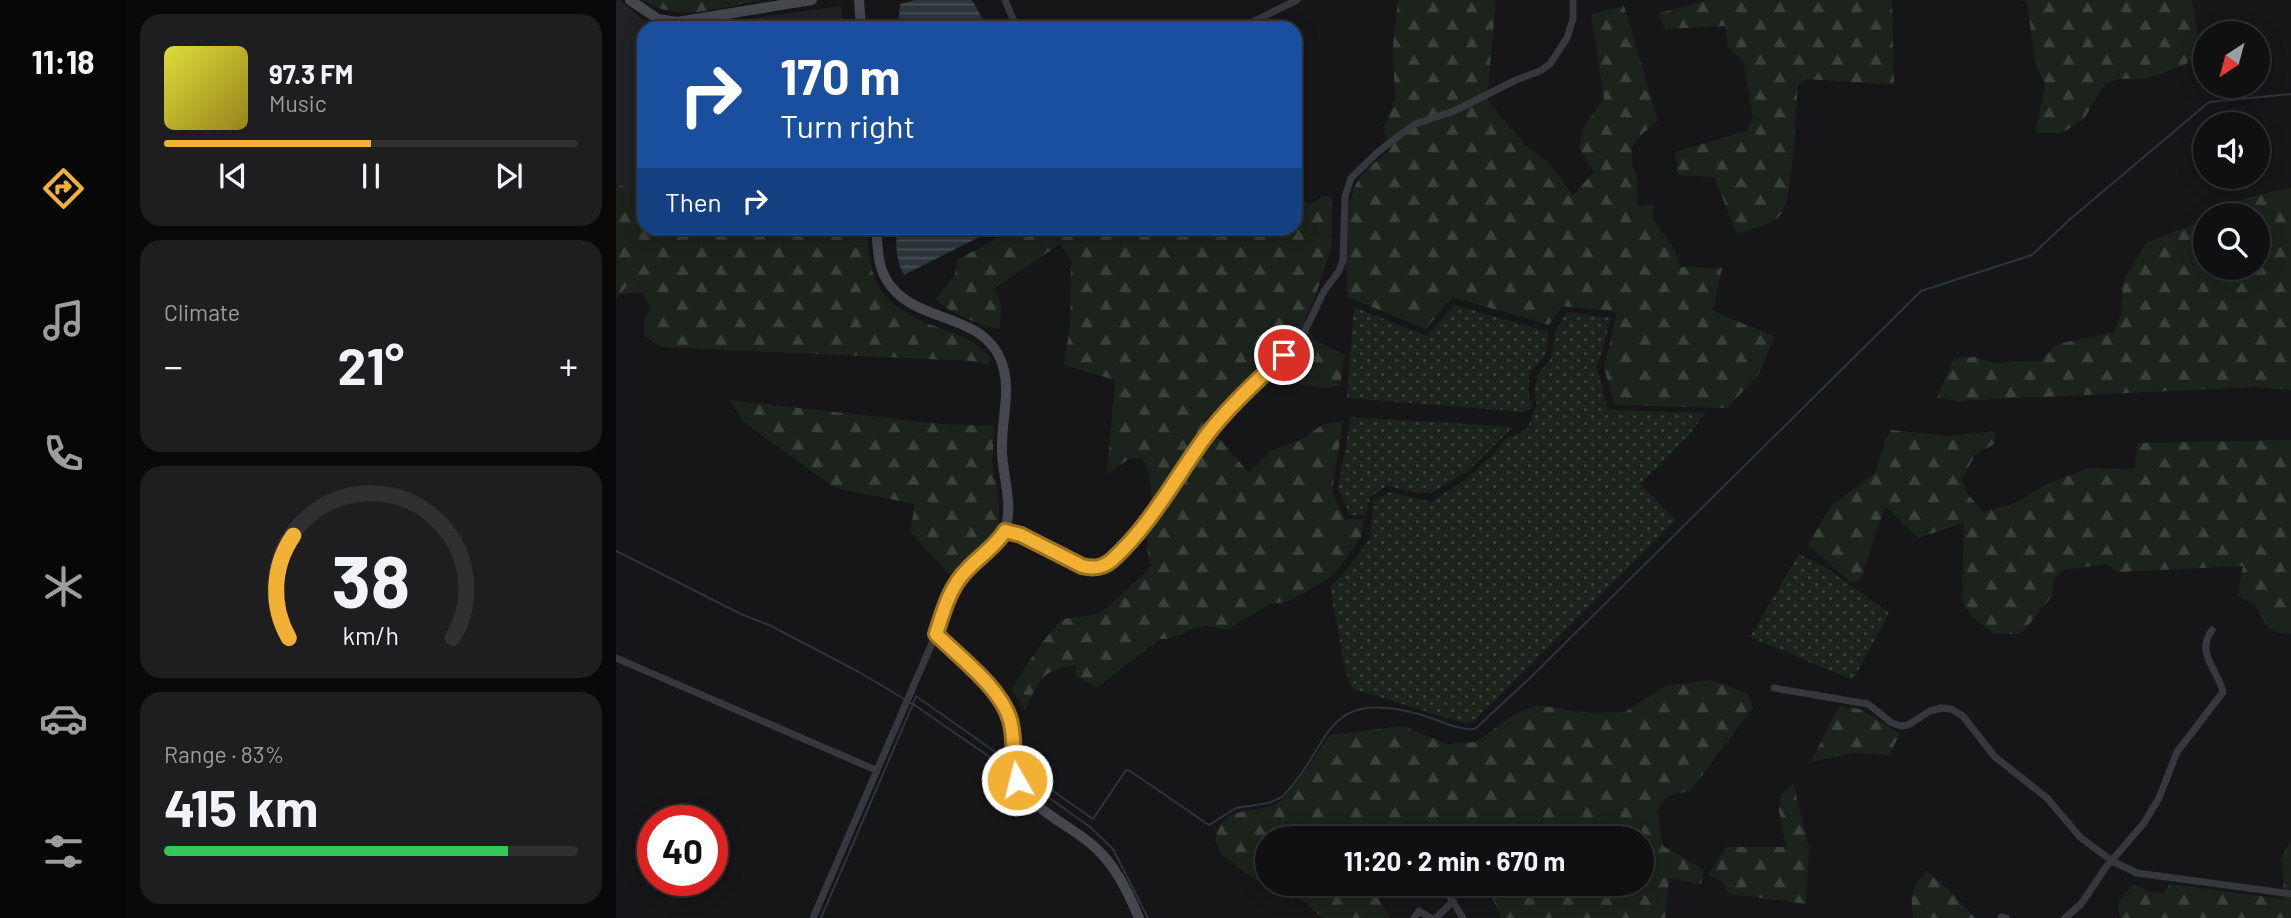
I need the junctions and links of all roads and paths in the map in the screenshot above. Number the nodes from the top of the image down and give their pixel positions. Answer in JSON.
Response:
{"nodes":[{"id":1,"x":630,"y":0,"type":"edge"},
{"id":2,"x":812,"y":0,"type":"edge"},
{"id":3,"x":859,"y":0,"type":"edge"},
{"id":4,"x":1005,"y":0,"type":"edge"},
{"id":5,"x":1297,"y":0,"type":"edge"},
{"id":6,"x":1573,"y":0,"type":"edge"},
{"id":7,"x":671,"y":21,"type":"edge"},
{"id":8,"x":683,"y":21,"type":"edge"},
{"id":9,"x":860,"y":21,"type":"edge"},
{"id":10,"x":1014,"y":21,"type":"edge"},
{"id":11,"x":1254,"y":21,"type":"edge"},
{"id":12,"x":877,"y":235,"type":"edge"},
{"id":13,"x":1005,"y":531,"type":"junction"},
{"id":14,"x":2213,"y":630,"type":"dead end"},
{"id":15,"x":936,"y":634,"type":"junction"},
{"id":16,"x":616,"y":658,"type":"edge"},
{"id":17,"x":1774,"y":688,"type":"dead end"},
{"id":18,"x":876,"y":770,"type":"junction"},
{"id":19,"x":2112,"y":861,"type":"junction"},
{"id":20,"x":2291,"y":894,"type":"edge"},
{"id":21,"x":1450,"y":896,"type":"edge"},
{"id":22,"x":1453,"y":901,"type":"junction"},
{"id":23,"x":1415,"y":912,"type":"edge"},
{"id":24,"x":2001,"y":917,"type":"edge"},
{"id":25,"x":813,"y":918,"type":"edge"},
{"id":26,"x":1139,"y":918,"type":"edge"},
{"id":27,"x":1433,"y":918,"type":"edge"},
{"id":28,"x":1463,"y":918,"type":"edge"},
{"id":29,"x":2006,"y":918,"type":"edge"},
{"id":30,"x":2065,"y":918,"type":"edge"}],
"edges":[{"from":1,"to":7,"type":"street"},
{"from":2,"to":8,"type":"street"},
{"from":3,"to":9,"type":"street"},
{"from":4,"to":10,"type":"street"},
{"from":5,"to":11,"type":"street"},
{"from":6,"to":13,"type":"street"},
{"from":12,"to":13,"type":"street"},
{"from":13,"to":15,"type":"street"},
{"from":14,"to":19,"type":"street"},
{"from":15,"to":18,"type":"street"},
{"from":15,"to":26,"type":"street"},
{"from":16,"to":18,"type":"street"},
{"from":17,"to":19,"type":"street"},
{"from":18,"to":25,"type":"street"},
{"from":19,"to":20,"type":"street"},
{"from":19,"to":30,"type":"street"},
{"from":21,"to":22,"type":"street"},
{"from":22,"to":27,"type":"street"},
{"from":22,"to":28,"type":"street"},
{"from":23,"to":27,"type":"street"},
{"from":24,"to":29,"type":"street"}]}
